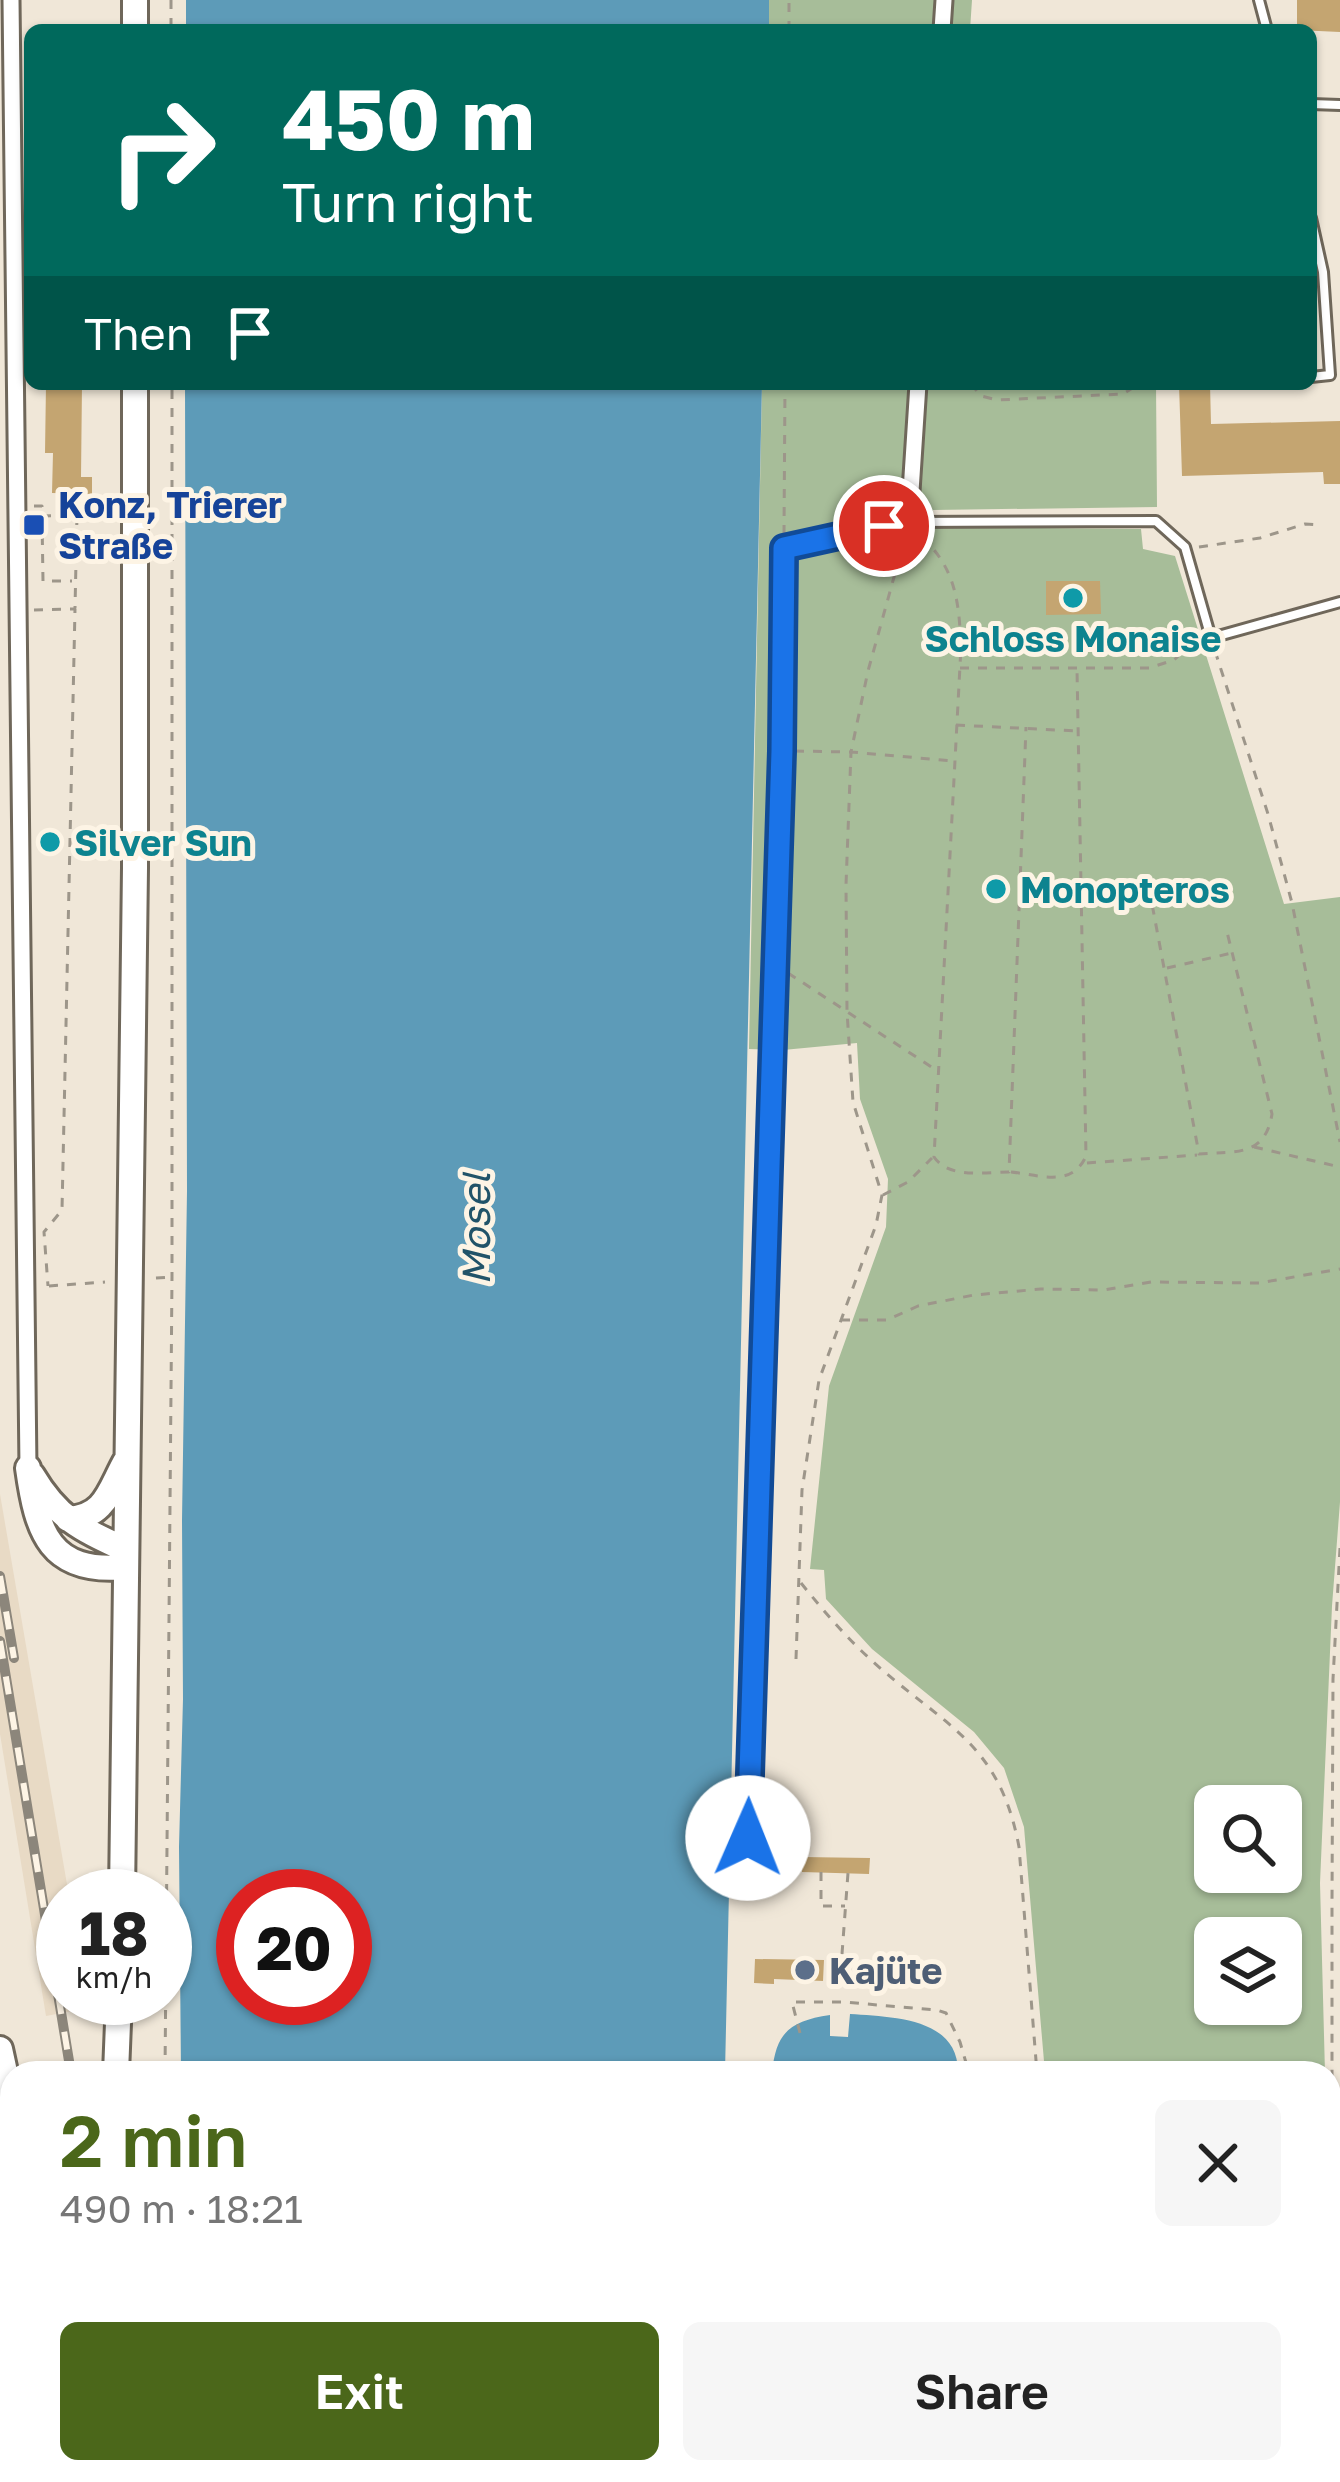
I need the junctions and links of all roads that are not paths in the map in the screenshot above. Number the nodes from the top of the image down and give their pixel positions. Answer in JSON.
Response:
{"nodes":[{"id":1,"x":11,"y":0,"type":"edge"},
{"id":2,"x":1317,"y":245,"type":"edge"},
{"id":3,"x":8,"y":283,"type":"edge"},
{"id":4,"x":1330,"y":375,"type":"junction"},
{"id":5,"x":1317,"y":376,"type":"edge"},
{"id":6,"x":1340,"y":382,"type":"edge"},
{"id":7,"x":135,"y":390,"type":"edge"},
{"id":8,"x":918,"y":390,"type":"edge"},
{"id":9,"x":909,"y":522,"type":"junction"},
{"id":10,"x":1340,"y":602,"type":"edge"},
{"id":11,"x":127,"y":1458,"type":"junction"},
{"id":12,"x":28,"y":1468,"type":"junction"},
{"id":13,"x":68,"y":1519,"type":"junction"},
{"id":14,"x":126,"y":1558,"type":"junction"},
{"id":15,"x":748,"y":1838,"type":"dead end"},
{"id":16,"x":122,"y":1869,"type":"edge"},
{"id":17,"x":118,"y":2025,"type":"edge"},
{"id":18,"x":117,"y":2061,"type":"edge"}],
"edges":[{"from":1,"to":3,"type":"street"},
{"from":2,"to":4,"type":"lane"},
{"from":3,"to":12,"type":"street"},
{"from":4,"to":5,"type":"lane"},
{"from":4,"to":6,"type":"lane"},
{"from":7,"to":11,"type":"main road"},
{"from":8,"to":9,"type":"street"},
{"from":9,"to":10,"type":"lane"},
{"from":9,"to":15,"type":"lane"},
{"from":11,"to":13,"type":"main road"},
{"from":11,"to":14,"type":"main road"},
{"from":12,"to":13,"type":"main road"},
{"from":12,"to":14,"type":"main road"},
{"from":13,"to":14,"type":"main road"},
{"from":14,"to":16,"type":"main road"},
{"from":17,"to":18,"type":"main road"}]}
